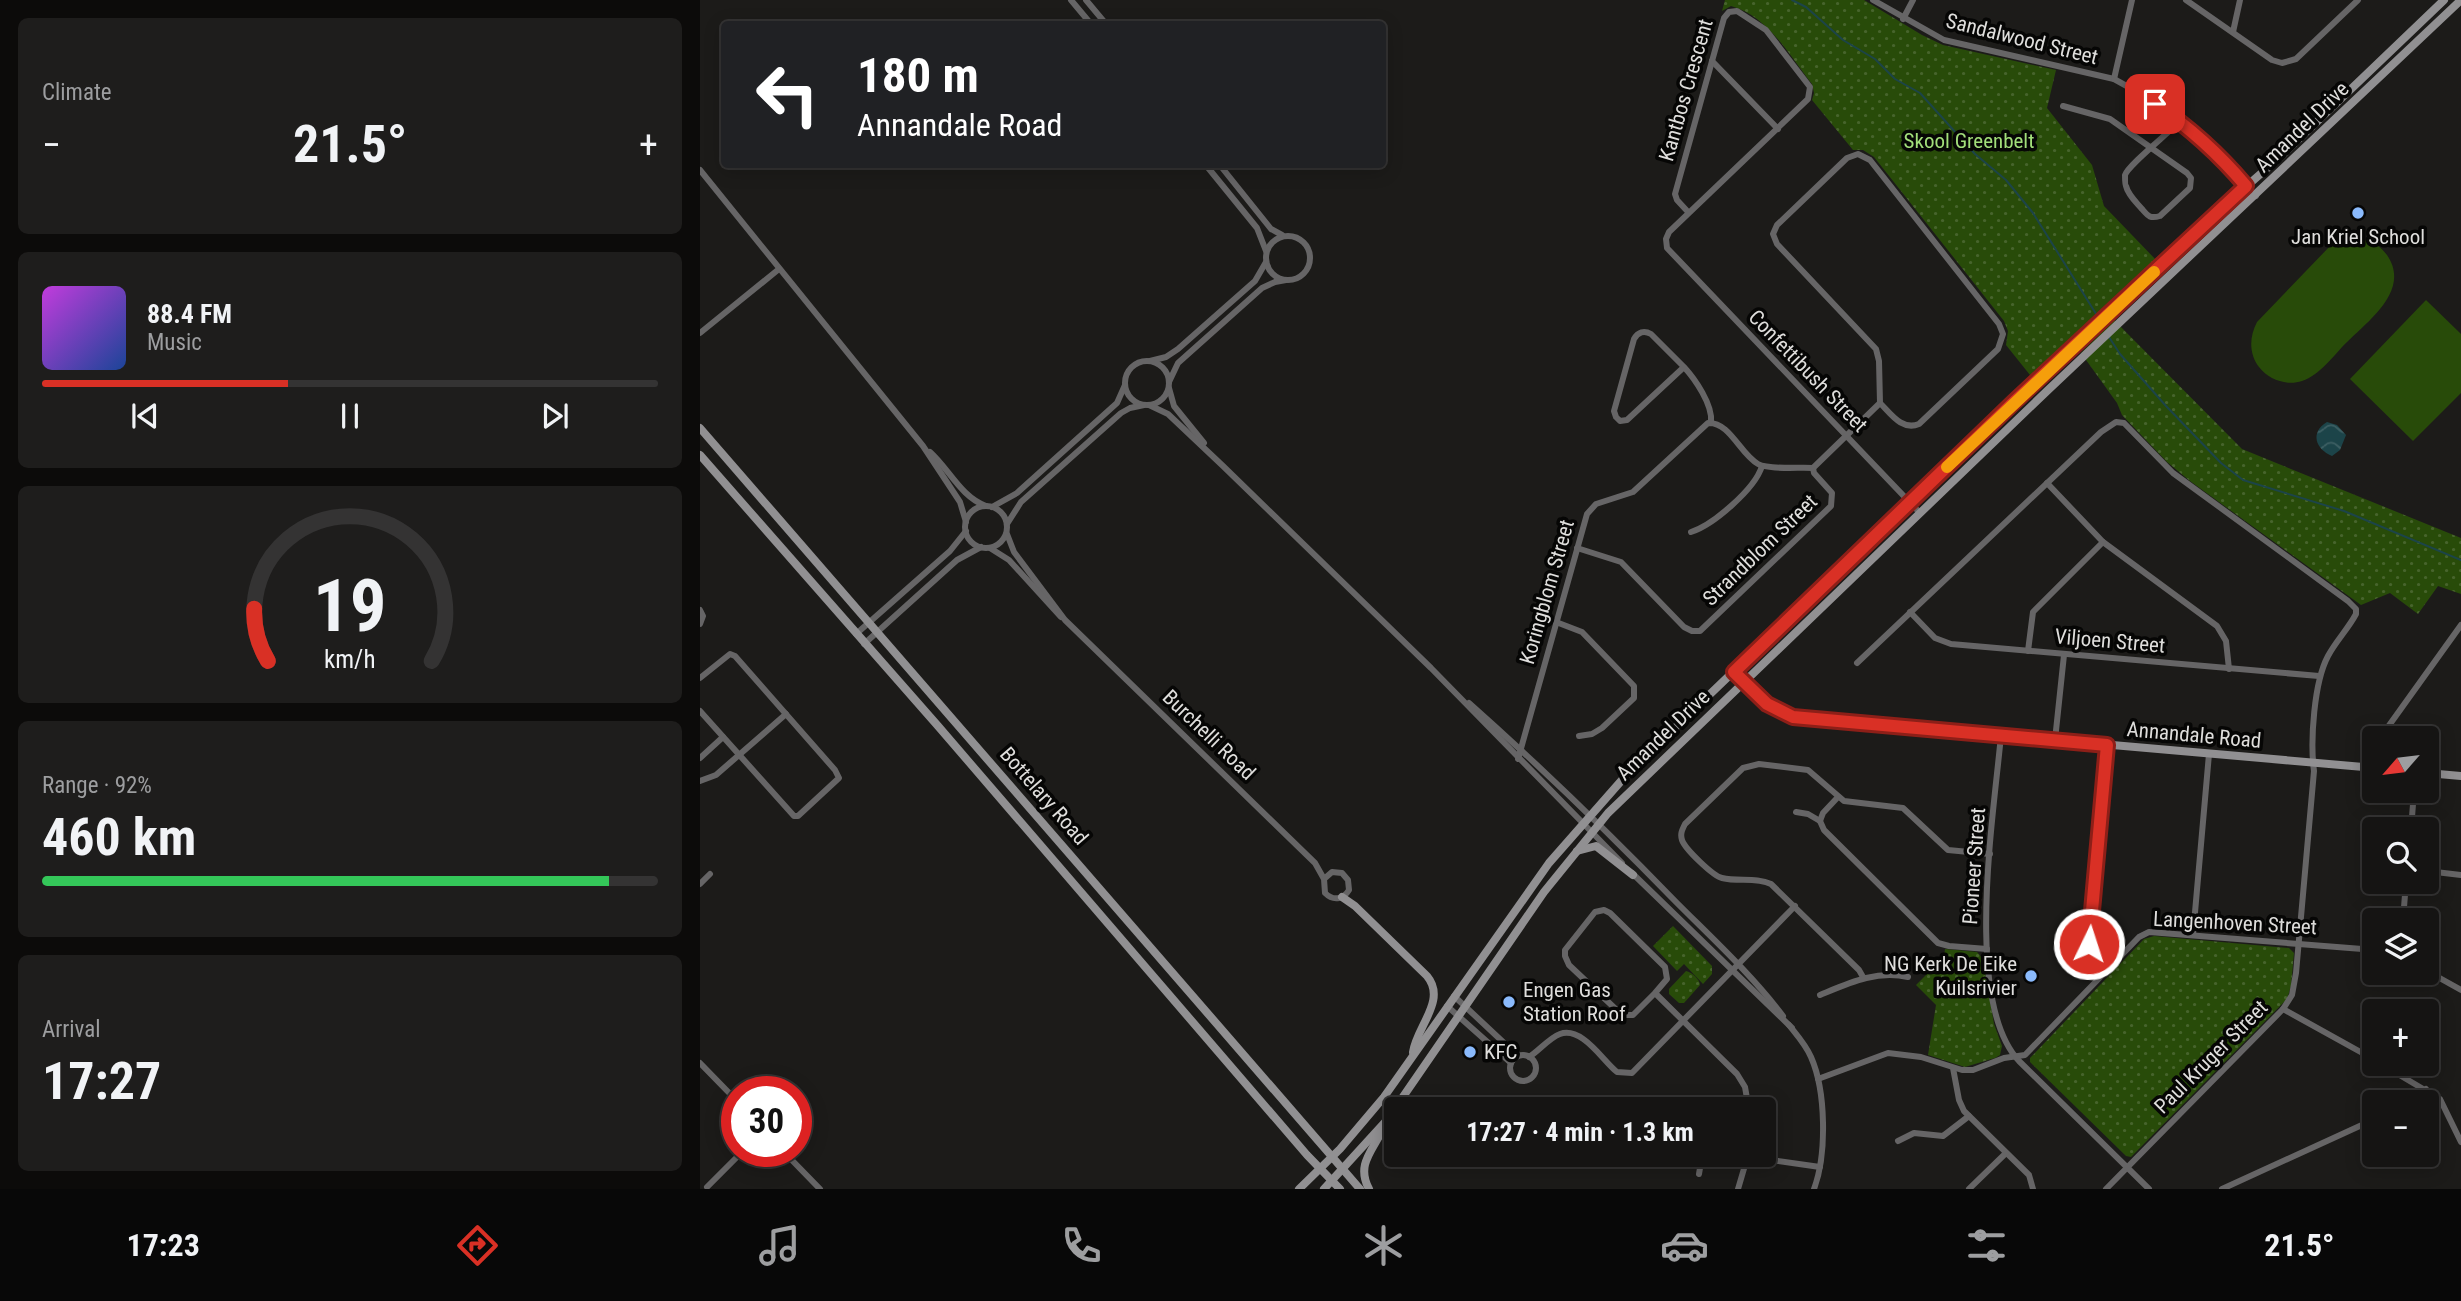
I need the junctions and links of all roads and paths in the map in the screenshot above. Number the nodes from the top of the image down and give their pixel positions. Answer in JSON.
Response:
{"nodes":[{"id":1,"x":1071,"y":0,"type":"edge"},
{"id":2,"x":1086,"y":0,"type":"edge"},
{"id":3,"x":1873,"y":0,"type":"edge"},
{"id":4,"x":1913,"y":0,"type":"edge"},
{"id":5,"x":2132,"y":0,"type":"edge"},
{"id":6,"x":2186,"y":0,"type":"edge"},
{"id":7,"x":2240,"y":0,"type":"edge"},
{"id":8,"x":2358,"y":0,"type":"edge"},
{"id":9,"x":2444,"y":0,"type":"edge"},
{"id":10,"x":2461,"y":0,"type":"edge"},
{"id":11,"x":1903,"y":19,"type":"junction"},
{"id":12,"x":1088,"y":21,"type":"edge"},
{"id":13,"x":1104,"y":21,"type":"edge"},
{"id":14,"x":2233,"y":32,"type":"junction"},
{"id":15,"x":1712,"y":61,"type":"junction"},
{"id":16,"x":2114,"y":79,"type":"junction"},
{"id":17,"x":2063,"y":106,"type":"dead end"},
{"id":18,"x":2180,"y":121,"type":"junction"},
{"id":19,"x":1778,"y":129,"type":"junction"},
{"id":20,"x":2151,"y":149,"type":"junction"},
{"id":21,"x":1208,"y":168,"type":"edge"},
{"id":22,"x":1222,"y":168,"type":"edge"},
{"id":23,"x":700,"y":170,"type":"edge"},
{"id":24,"x":2246,"y":186,"type":"junction"},
{"id":25,"x":2256,"y":196,"type":"junction"},
{"id":26,"x":1689,"y":213,"type":"junction"},
{"id":27,"x":1285,"y":236,"type":"junction"},
{"id":28,"x":1671,"y":252,"type":"joint"},
{"id":29,"x":1266,"y":253,"type":"junction"},
{"id":30,"x":1266,"y":262,"type":"junction"},
{"id":31,"x":779,"y":269,"type":"junction"},
{"id":32,"x":1286,"y":280,"type":"junction"},
{"id":33,"x":700,"y":333,"type":"edge"},
{"id":34,"x":1150,"y":361,"type":"junction"},
{"id":35,"x":1684,"y":367,"type":"junction"},
{"id":36,"x":1169,"y":384,"type":"junction"},
{"id":37,"x":1125,"y":385,"type":"junction"},
{"id":38,"x":1880,"y":403,"type":"junction"},
{"id":39,"x":1147,"y":405,"type":"junction"},
{"id":40,"x":1711,"y":422,"type":"junction"},
{"id":41,"x":700,"y":428,"type":"edge"},
{"id":42,"x":1846,"y":437,"type":"junction"},
{"id":43,"x":923,"y":446,"type":"junction"},
{"id":44,"x":700,"y":454,"type":"edge"},
{"id":45,"x":1223,"y":466,"type":"junction"},
{"id":46,"x":1762,"y":466,"type":"junction"},
{"id":47,"x":1813,"y":468,"type":"junction"},
{"id":48,"x":2047,"y":483,"type":"junction"},
{"id":49,"x":1911,"y":502,"type":"junction"},
{"id":50,"x":990,"y":507,"type":"junction"},
{"id":51,"x":1920,"y":513,"type":"junction"},
{"id":52,"x":966,"y":522,"type":"junction"},
{"id":53,"x":1007,"y":524,"type":"junction"},
{"id":54,"x":966,"y":531,"type":"junction"},
{"id":55,"x":1690,"y":532,"type":"dead end"},
{"id":56,"x":1007,"y":534,"type":"junction"},
{"id":57,"x":2103,"y":542,"type":"junction"},
{"id":58,"x":981,"y":547,"type":"junction"},
{"id":59,"x":990,"y":548,"type":"junction"},
{"id":60,"x":1577,"y":548,"type":"junction"},
{"id":61,"x":700,"y":610,"type":"edge"},
{"id":62,"x":1910,"y":612,"type":"junction"},
{"id":63,"x":1065,"y":620,"type":"junction"},
{"id":64,"x":869,"y":622,"type":"junction"},
{"id":65,"x":1556,"y":622,"type":"junction"},
{"id":66,"x":700,"y":624,"type":"edge"},
{"id":67,"x":2461,"y":625,"type":"edge"},
{"id":68,"x":878,"y":632,"type":"junction"},
{"id":69,"x":856,"y":635,"type":"junction"},
{"id":70,"x":864,"y":644,"type":"junction"},
{"id":71,"x":2028,"y":651,"type":"junction"},
{"id":72,"x":2064,"y":655,"type":"junction"},
{"id":73,"x":1857,"y":663,"type":"dead end"},
{"id":74,"x":1431,"y":668,"type":"junction"},
{"id":75,"x":2228,"y":669,"type":"junction"},
{"id":76,"x":1734,"y":672,"type":"junction"},
{"id":77,"x":2319,"y":676,"type":"junction"},
{"id":78,"x":700,"y":678,"type":"edge"},
{"id":79,"x":1744,"y":682,"type":"junction"},
{"id":80,"x":700,"y":711,"type":"edge"},
{"id":81,"x":786,"y":714,"type":"junction"},
{"id":82,"x":2389,"y":726,"type":"edge"},
{"id":83,"x":2001,"y":735,"type":"junction"},
{"id":84,"x":1579,"y":736,"type":"dead end"},
{"id":85,"x":723,"y":737,"type":"junction"},
{"id":86,"x":2055,"y":740,"type":"junction"},
{"id":87,"x":2107,"y":745,"type":"junction"},
{"id":88,"x":1521,"y":749,"type":"junction"},
{"id":89,"x":2209,"y":754,"type":"junction"},
{"id":90,"x":739,"y":756,"type":"junction"},
{"id":91,"x":700,"y":758,"type":"edge"},
{"id":92,"x":1518,"y":760,"type":"junction"},
{"id":93,"x":2313,"y":763,"type":"junction"},
{"id":94,"x":2362,"y":766,"type":"edge"},
{"id":95,"x":2440,"y":774,"type":"edge"},
{"id":96,"x":2461,"y":776,"type":"edge"},
{"id":97,"x":700,"y":781,"type":"edge"},
{"id":98,"x":1838,"y":797,"type":"junction"},
{"id":99,"x":1796,"y":812,"type":"dead end"},
{"id":100,"x":1589,"y":816,"type":"junction"},
{"id":101,"x":1820,"y":821,"type":"junction"},
{"id":102,"x":1582,"y":823,"type":"junction"},
{"id":103,"x":1599,"y":824,"type":"junction"},
{"id":104,"x":1592,"y":832,"type":"junction"},
{"id":105,"x":1576,"y":851,"type":"junction"},
{"id":106,"x":1990,"y":854,"type":"junction"},
{"id":107,"x":1315,"y":863,"type":"junction"},
{"id":108,"x":1332,"y":872,"type":"junction"},
{"id":109,"x":2439,"y":872,"type":"edge"},
{"id":110,"x":710,"y":874,"type":"dead end"},
{"id":111,"x":1633,"y":875,"type":"junction"},
{"id":112,"x":2461,"y":875,"type":"edge"},
{"id":113,"x":1324,"y":879,"type":"junction"},
{"id":114,"x":700,"y":884,"type":"edge"},
{"id":115,"x":1342,"y":897,"type":"junction"},
{"id":116,"x":1795,"y":906,"type":"junction"},
{"id":117,"x":2193,"y":935,"type":"junction"},
{"id":118,"x":2298,"y":943,"type":"junction"},
{"id":119,"x":2362,"y":949,"type":"edge"},
{"id":120,"x":1987,"y":950,"type":"junction"},
{"id":121,"x":1738,"y":965,"type":"junction"},
{"id":122,"x":1731,"y":971,"type":"junction"},
{"id":123,"x":2105,"y":973,"type":"junction"},
{"id":124,"x":1908,"y":977,"type":"dead end"},
{"id":125,"x":1863,"y":978,"type":"junction"},
{"id":126,"x":2439,"y":978,"type":"edge"},
{"id":127,"x":2461,"y":990,"type":"edge"},
{"id":128,"x":1655,"y":993,"type":"junction"},
{"id":129,"x":1820,"y":995,"type":"dead end"},
{"id":130,"x":1454,"y":996,"type":"junction"},
{"id":131,"x":1465,"y":1005,"type":"junction"},
{"id":132,"x":1447,"y":1006,"type":"junction"},
{"id":133,"x":2283,"y":1009,"type":"junction"},
{"id":134,"x":1458,"y":1014,"type":"junction"},
{"id":135,"x":1684,"y":1022,"type":"junction"},
{"id":136,"x":1792,"y":1028,"type":"junction"},
{"id":137,"x":2362,"y":1053,"type":"edge"},
{"id":138,"x":1412,"y":1055,"type":"junction"},
{"id":139,"x":1518,"y":1056,"type":"junction"},
{"id":140,"x":2015,"y":1056,"type":"junction"},
{"id":141,"x":1532,"y":1060,"type":"junction"},
{"id":142,"x":700,"y":1063,"type":"edge"},
{"id":143,"x":1511,"y":1063,"type":"junction"},
{"id":144,"x":1953,"y":1068,"type":"junction"},
{"id":145,"x":2402,"y":1076,"type":"edge"},
{"id":146,"x":1818,"y":1079,"type":"junction"},
{"id":147,"x":721,"y":1085,"type":"edge"},
{"id":148,"x":2426,"y":1090,"type":"edge"},
{"id":149,"x":1402,"y":1097,"type":"edge"},
{"id":150,"x":1747,"y":1097,"type":"edge"},
{"id":151,"x":2439,"y":1099,"type":"edge"},
{"id":152,"x":1969,"y":1116,"type":"junction"},
{"id":153,"x":1384,"y":1123,"type":"edge"},
{"id":154,"x":2362,"y":1125,"type":"edge"},
{"id":155,"x":1384,"y":1126,"type":"edge"},
{"id":156,"x":1898,"y":1141,"type":"dead end"},
{"id":157,"x":2461,"y":1142,"type":"edge"},
{"id":158,"x":2006,"y":1153,"type":"junction"},
{"id":159,"x":1333,"y":1157,"type":"junction"},
{"id":160,"x":1776,"y":1160,"type":"edge"},
{"id":161,"x":728,"y":1167,"type":"edge"},
{"id":162,"x":799,"y":1167,"type":"edge"},
{"id":163,"x":1701,"y":1167,"type":"edge"},
{"id":164,"x":1744,"y":1167,"type":"edge"},
{"id":165,"x":1820,"y":1167,"type":"junction"},
{"id":166,"x":2127,"y":1167,"type":"junction"},
{"id":167,"x":1320,"y":1169,"type":"junction"},
{"id":168,"x":1343,"y":1169,"type":"junction"},
{"id":169,"x":1699,"y":1174,"type":"dead end"},
{"id":170,"x":700,"y":1179,"type":"edge"},
{"id":171,"x":1332,"y":1181,"type":"junction"},
{"id":172,"x":708,"y":1188,"type":"edge"},
{"id":173,"x":820,"y":1189,"type":"edge"},
{"id":174,"x":1299,"y":1189,"type":"edge"},
{"id":175,"x":1324,"y":1189,"type":"edge"},
{"id":176,"x":1340,"y":1189,"type":"edge"},
{"id":177,"x":1360,"y":1189,"type":"edge"},
{"id":178,"x":1369,"y":1189,"type":"edge"},
{"id":179,"x":1738,"y":1189,"type":"edge"},
{"id":180,"x":1814,"y":1189,"type":"edge"},
{"id":181,"x":1969,"y":1189,"type":"edge"},
{"id":182,"x":2033,"y":1189,"type":"edge"},
{"id":183,"x":2106,"y":1189,"type":"edge"},
{"id":184,"x":2150,"y":1189,"type":"edge"},
{"id":185,"x":2222,"y":1189,"type":"edge"}],
"edges":[{"from":1,"to":12,"type":"street"},
{"from":2,"to":13,"type":"street"},
{"from":3,"to":11,"type":"street","name":"Sandalwood Street"},
{"from":4,"to":11,"type":"street"},
{"from":5,"to":16,"type":"street"},
{"from":6,"to":14,"type":"street"},
{"from":7,"to":14,"type":"street"},
{"from":8,"to":14,"type":"street"},
{"from":9,"to":24,"type":"street","name":"Amandel Drive"},
{"from":10,"to":25,"type":"street","name":"Amandel Drive"},
{"from":11,"to":16,"type":"street","name":"Sandalwood Street"},
{"from":15,"to":19,"type":"street"},
{"from":15,"to":19,"type":"street","name":"Kantbos Crescent"},
{"from":15,"to":26,"type":"street","name":"Kantbos Crescent"},
{"from":16,"to":18,"type":"street","name":"Sandalwood Street"},
{"from":17,"to":20,"type":"street"},
{"from":18,"to":20,"type":"street"},
{"from":18,"to":24,"type":"street","name":"Sandalwood Street"},
{"from":19,"to":26,"type":"street","name":"Kantbos Crescent"},
{"from":20,"to":20,"type":"street"},
{"from":21,"to":29,"type":"street"},
{"from":22,"to":27,"type":"street"},
{"from":23,"to":31,"type":"street"},
{"from":24,"to":25,"type":"street","name":"Sandalwood Street"},
{"from":24,"to":49,"type":"street","name":"Amandel Drive"},
{"from":25,"to":51,"type":"street","name":"Amandel Drive"},
{"from":26,"to":28,"type":"street","name":"Kantbos Crescent"},
{"from":27,"to":29,"type":"street"},
{"from":27,"to":32,"type":"street"},
{"from":28,"to":42,"type":"street","name":"Confettibush Street"},
{"from":29,"to":30,"type":"street"},
{"from":30,"to":32,"type":"street"},
{"from":30,"to":34,"type":"street"},
{"from":31,"to":33,"type":"street"},
{"from":31,"to":43,"type":"street"},
{"from":32,"to":36,"type":"street"},
{"from":34,"to":36,"type":"street"},
{"from":34,"to":37,"type":"street"},
{"from":35,"to":35,"type":"street"},
{"from":35,"to":40,"type":"street"},
{"from":36,"to":39,"type":"street"},
{"from":36,"to":45,"type":"street"},
{"from":37,"to":39,"type":"street"},
{"from":37,"to":50,"type":"street"},
{"from":38,"to":38,"type":"street"},
{"from":38,"to":42,"type":"street"},
{"from":39,"to":45,"type":"street"},
{"from":39,"to":53,"type":"street"},
{"from":40,"to":46,"type":"street"},
{"from":40,"to":60,"type":"street","name":"Koringblom Street"},
{"from":41,"to":64,"type":"street","name":"Bottelary Road"},
{"from":42,"to":47,"type":"street"},
{"from":42,"to":49,"type":"street","name":"Confettibush Street"},
{"from":43,"to":50,"type":"street"},
{"from":43,"to":52,"type":"street"},
{"from":44,"to":69,"type":"street","name":"Bottelary Road"},
{"from":45,"to":74,"type":"street"},
{"from":46,"to":47,"type":"street"},
{"from":46,"to":55,"type":"street"},
{"from":47,"to":60,"type":"street","name":"Strandblom Street"},
{"from":48,"to":57,"type":"street"},
{"from":48,"to":62,"type":"street"},
{"from":48,"to":77,"type":"street"},
{"from":49,"to":51,"type":"street","name":"Confettibush Street"},
{"from":49,"to":76,"type":"street","name":"Amandel Drive"},
{"from":50,"to":52,"type":"street"},
{"from":50,"to":53,"type":"street"},
{"from":51,"to":79,"type":"street","name":"Amandel Drive"},
{"from":52,"to":54,"type":"street"},
{"from":53,"to":56,"type":"street"},
{"from":54,"to":58,"type":"street"},
{"from":54,"to":64,"type":"street"},
{"from":56,"to":59,"type":"street"},
{"from":56,"to":63,"type":"street","name":"Burchelli Road"},
{"from":57,"to":71,"type":"street"},
{"from":57,"to":75,"type":"street"},
{"from":58,"to":59,"type":"street"},
{"from":58,"to":68,"type":"street"},
{"from":59,"to":63,"type":"street","name":"Burchelli Road"},
{"from":60,"to":65,"type":"street","name":"Koringblom Street"},
{"from":61,"to":66,"type":"street"},
{"from":62,"to":71,"type":"street","name":"Viljoen Street"},
{"from":62,"to":73,"type":"street"},
{"from":63,"to":107,"type":"street","name":"Burchelli Road"},
{"from":64,"to":68,"type":"street","name":"Bottelary Road"},
{"from":64,"to":69,"type":"street"},
{"from":65,"to":84,"type":"street"},
{"from":65,"to":88,"type":"street","name":"Koringblom Street"},
{"from":67,"to":82,"type":"street"},
{"from":68,"to":70,"type":"street"},
{"from":68,"to":159,"type":"street","name":"Bottelary Road"},
{"from":69,"to":70,"type":"street","name":"Bottelary Road"},
{"from":70,"to":167,"type":"street","name":"Bottelary Road"},
{"from":71,"to":72,"type":"street","name":"Viljoen Street"},
{"from":72,"to":75,"type":"street","name":"Viljoen Street"},
{"from":72,"to":86,"type":"street"},
{"from":74,"to":88,"type":"street"},
{"from":74,"to":92,"type":"street"},
{"from":75,"to":77,"type":"street","name":"Viljoen Street"},
{"from":76,"to":79,"type":"street","name":"Annandale Road"},
{"from":76,"to":100,"type":"street","name":"Amandel Drive"},
{"from":77,"to":93,"type":"street","name":"Paul Kruger Street"},
{"from":78,"to":81,"type":"street"},
{"from":79,"to":83,"type":"street","name":"Annandale Road"},
{"from":79,"to":103,"type":"street","name":"Amandel Drive"},
{"from":80,"to":85,"type":"street"},
{"from":81,"to":90,"type":"street"},
{"from":81,"to":90,"type":"street"},
{"from":83,"to":86,"type":"street","name":"Annandale Road"},
{"from":83,"to":106,"type":"street","name":"Pioneer Street"},
{"from":85,"to":90,"type":"street"},
{"from":85,"to":91,"type":"street"},
{"from":86,"to":87,"type":"street","name":"Annandale Road"},
{"from":87,"to":89,"type":"street","name":"Annandale Road"},
{"from":87,"to":123,"type":"street"},
{"from":88,"to":92,"type":"street","name":"Koringblom Street"},
{"from":88,"to":100,"type":"street"},
{"from":89,"to":93,"type":"street","name":"Annandale Road"},
{"from":89,"to":117,"type":"street"},
{"from":90,"to":97,"type":"street"},
{"from":92,"to":102,"type":"street"},
{"from":93,"to":94,"type":"street","name":"Annandale Road"},
{"from":93,"to":118,"type":"street","name":"Paul Kruger Street"},
{"from":95,"to":96,"type":"street"},
{"from":98,"to":101,"type":"street"},
{"from":98,"to":106,"type":"street"},
{"from":98,"to":116,"type":"street"},
{"from":99,"to":101,"type":"street"},
{"from":100,"to":102,"type":"street","name":"Amandel Drive"},
{"from":100,"to":103,"type":"street"},
{"from":101,"to":120,"type":"street"},
{"from":102,"to":104,"type":"street"},
{"from":102,"to":130,"type":"street","name":"Amandel Drive"},
{"from":103,"to":104,"type":"street","name":"Amandel Drive"},
{"from":103,"to":121,"type":"street"},
{"from":104,"to":105,"type":"street","name":"Amandel Drive"},
{"from":104,"to":111,"type":"street"},
{"from":105,"to":111,"type":"street"},
{"from":105,"to":131,"type":"street","name":"Amandel Drive"},
{"from":106,"to":120,"type":"street","name":"Pioneer Street"},
{"from":107,"to":108,"type":"street"},
{"from":107,"to":113,"type":"street","name":"Burchelli Road"},
{"from":108,"to":113,"type":"street"},
{"from":108,"to":115,"type":"street"},
{"from":109,"to":112,"type":"street"},
{"from":110,"to":114,"type":"street"},
{"from":111,"to":122,"type":"street"},
{"from":113,"to":115,"type":"street","name":"Burchelli Road"},
{"from":115,"to":138,"type":"street"},
{"from":116,"to":121,"type":"street"},
{"from":116,"to":125,"type":"street"},
{"from":117,"to":118,"type":"street","name":"Langenhoven Street"},
{"from":117,"to":123,"type":"street","name":"Langenhoven Street"},
{"from":118,"to":119,"type":"street","name":"Langenhoven Street"},
{"from":118,"to":133,"type":"street","name":"Paul Kruger Street"},
{"from":120,"to":140,"type":"street","name":"Pioneer Street"},
{"from":121,"to":122,"type":"street"},
{"from":121,"to":136,"type":"street"},
{"from":122,"to":135,"type":"street"},
{"from":122,"to":136,"type":"street"},
{"from":123,"to":140,"type":"street","name":"Langenhoven Street"},
{"from":124,"to":125,"type":"street"},
{"from":125,"to":129,"type":"street"},
{"from":126,"to":127,"type":"street"},
{"from":128,"to":128,"type":"street"},
{"from":128,"to":135,"type":"street"},
{"from":130,"to":131,"type":"street"},
{"from":130,"to":132,"type":"street","name":"Amandel Drive"},
{"from":131,"to":134,"type":"street","name":"Amandel Drive"},
{"from":131,"to":139,"type":"street"},
{"from":132,"to":134,"type":"street"},
{"from":132,"to":138,"type":"street","name":"Amandel Drive"},
{"from":133,"to":137,"type":"street"},
{"from":133,"to":166,"type":"street","name":"Paul Kruger Street"},
{"from":134,"to":143,"type":"street"},
{"from":134,"to":149,"type":"street","name":"Amandel Drive"},
{"from":135,"to":141,"type":"street"},
{"from":135,"to":150,"type":"street"},
{"from":136,"to":146,"type":"street"},
{"from":138,"to":159,"type":"street","name":"Amandel Drive"},
{"from":139,"to":141,"type":"street"},
{"from":139,"to":143,"type":"street"},
{"from":140,"to":144,"type":"street","name":"Langenhoven Street"},
{"from":140,"to":166,"type":"street","name":"Pioneer Street"},
{"from":141,"to":143,"type":"street"},
{"from":142,"to":147,"type":"street"},
{"from":144,"to":146,"type":"street","name":"Langenhoven Street"},
{"from":144,"to":152,"type":"street"},
{"from":145,"to":148,"type":"street"},
{"from":146,"to":165,"type":"street"},
{"from":151,"to":157,"type":"street"},
{"from":152,"to":156,"type":"street"},
{"from":152,"to":158,"type":"street"},
{"from":153,"to":168,"type":"street","name":"Amandel Drive"},
{"from":154,"to":185,"type":"street"},
{"from":155,"to":178,"type":"street"},
{"from":158,"to":181,"type":"street"},
{"from":158,"to":182,"type":"street"},
{"from":159,"to":167,"type":"street","name":"Amandel Drive"},
{"from":159,"to":168,"type":"street","name":"Bottelary Road"},
{"from":160,"to":165,"type":"street"},
{"from":161,"to":172,"type":"street"},
{"from":162,"to":173,"type":"street"},
{"from":163,"to":169,"type":"street"},
{"from":164,"to":179,"type":"street"},
{"from":165,"to":180,"type":"street"},
{"from":166,"to":183,"type":"street","name":"Paul Kruger Street"},
{"from":166,"to":184,"type":"street","name":"Pioneer Street"},
{"from":167,"to":171,"type":"street","name":"Bottelary Road"},
{"from":167,"to":174,"type":"street","name":"Amandel Drive"},
{"from":168,"to":171,"type":"street","name":"Amandel Drive"},
{"from":168,"to":177,"type":"street","name":"Bottelary Road"},
{"from":170,"to":172,"type":"street"},
{"from":171,"to":175,"type":"street","name":"Amandel Drive"},
{"from":171,"to":176,"type":"street","name":"Bottelary Road"}]}
